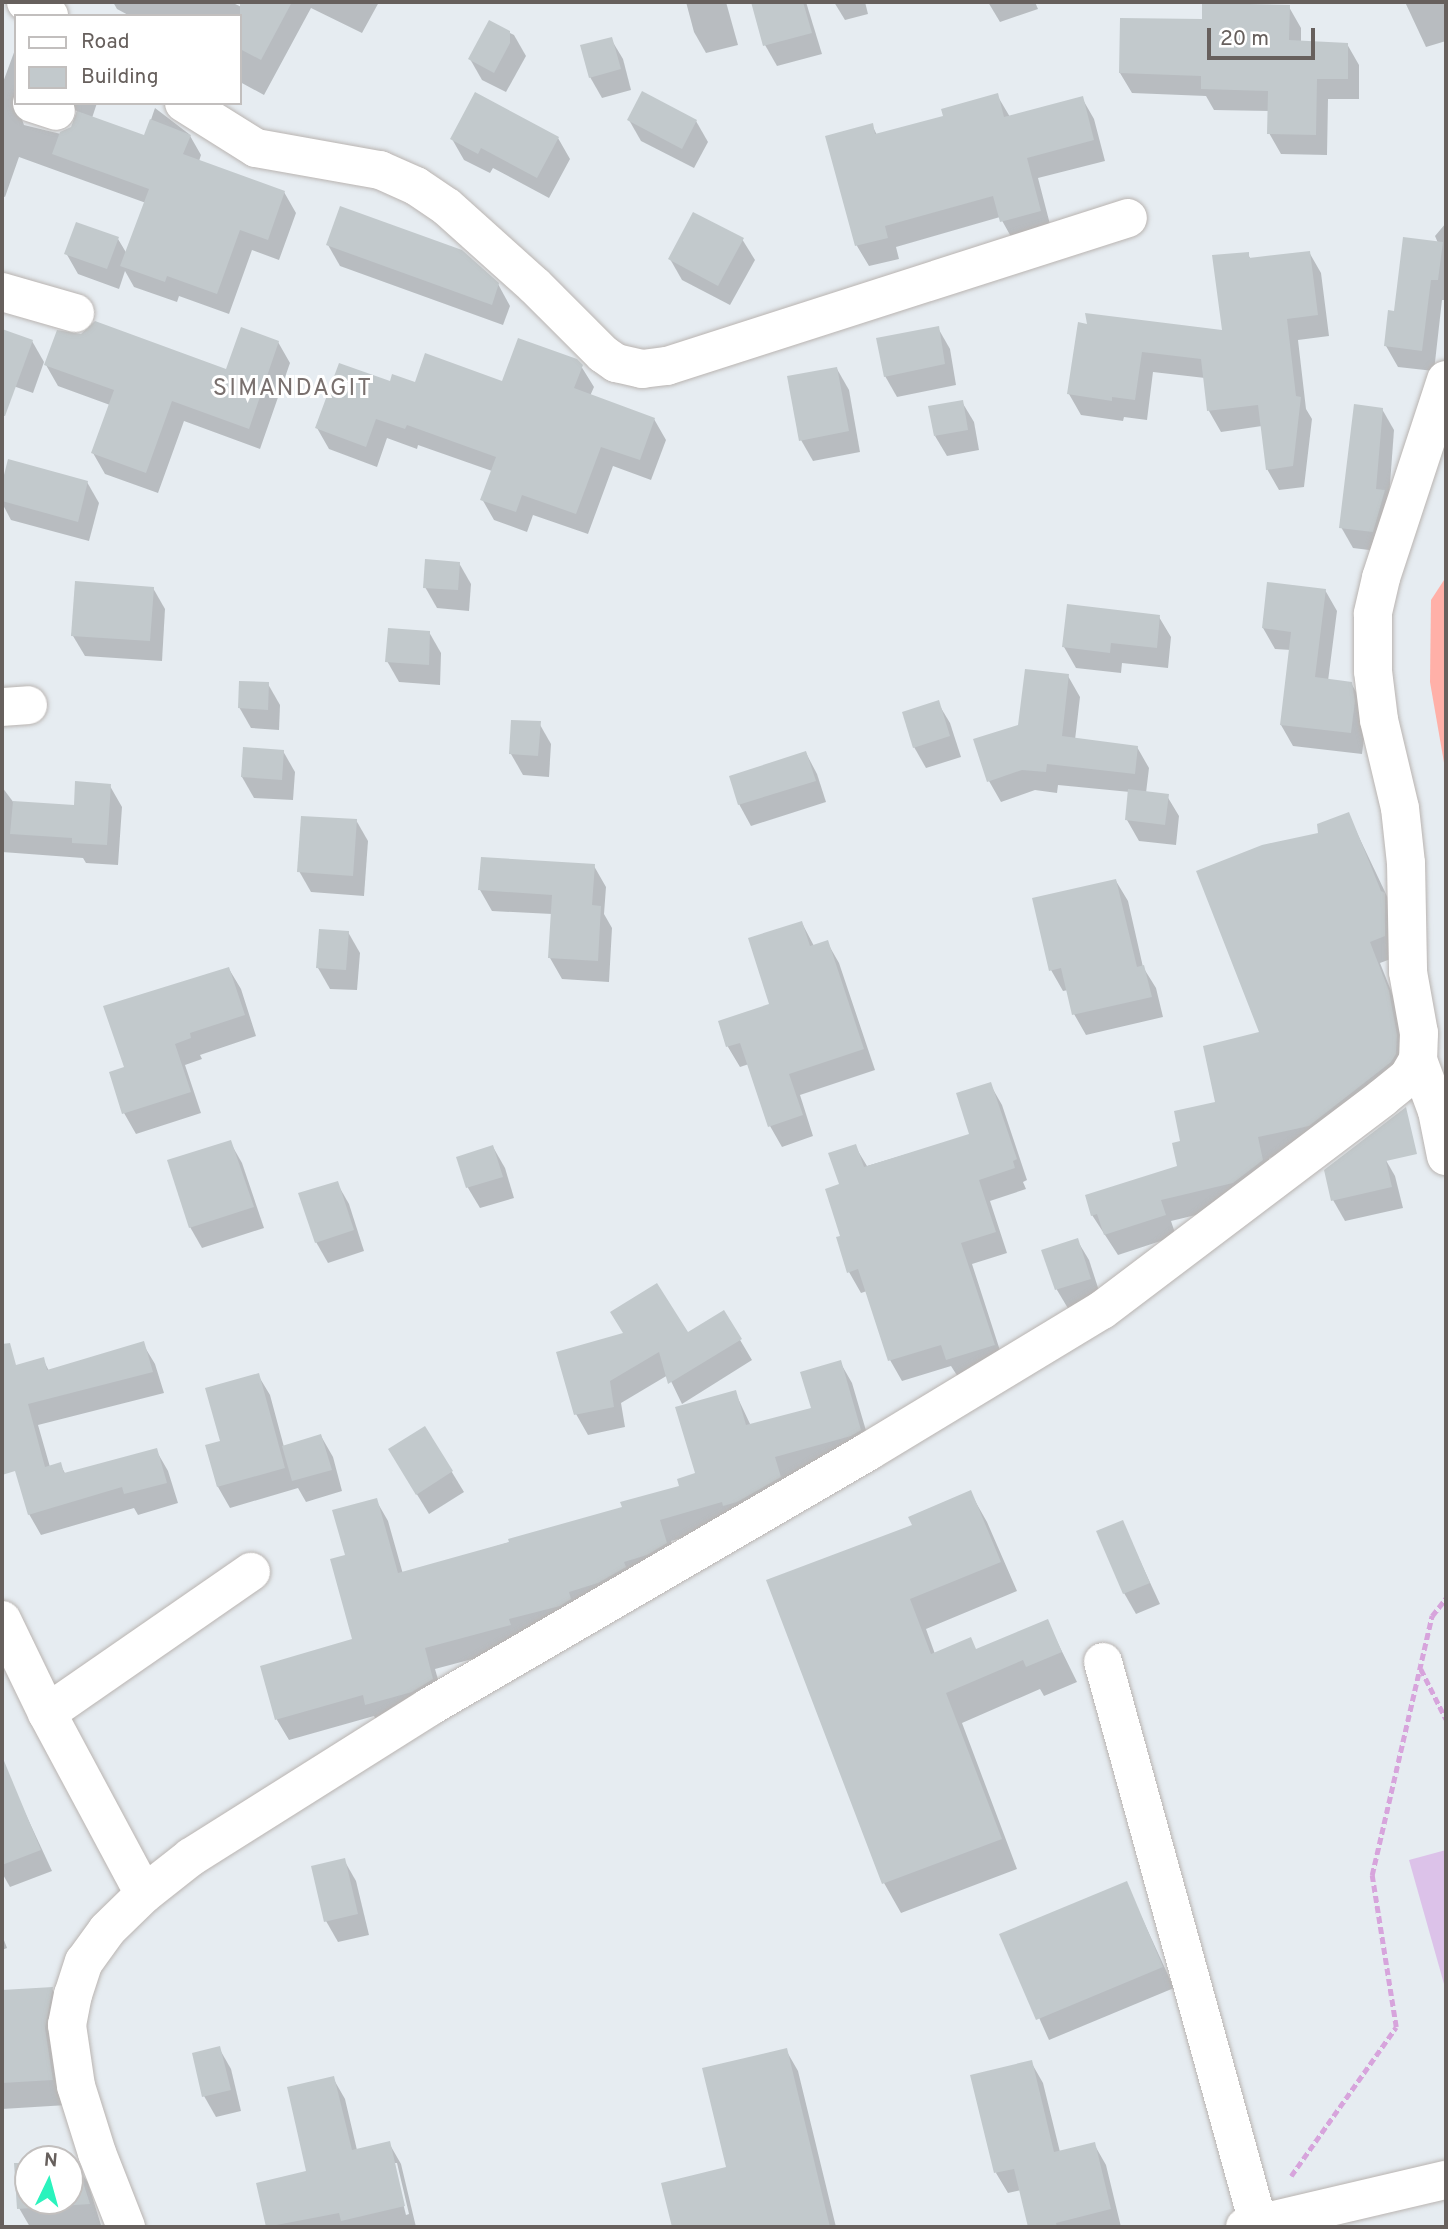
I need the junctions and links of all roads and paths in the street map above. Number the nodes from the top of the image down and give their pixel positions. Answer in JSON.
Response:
{"nodes":[{"id":1,"x":26,"y":2,"type":"edge"},
{"id":2,"x":46,"y":14,"type":"edge"},
{"id":3,"x":187,"y":105,"type":"edge"},
{"id":4,"x":1128,"y":218,"type":"dead end"},
{"id":5,"x":2,"y":292,"type":"edge"},
{"id":6,"x":75,"y":313,"type":"dead end"},
{"id":7,"x":1446,"y":380,"type":"edge"},
{"id":8,"x":1418,"y":1060,"type":"junction"},
{"id":9,"x":1446,"y":1156,"type":"edge"},
{"id":10,"x":251,"y":1572,"type":"dead end"},
{"id":11,"x":1446,"y":1598,"type":"edge"},
{"id":12,"x":2,"y":1620,"type":"edge"},
{"id":13,"x":1103,"y":1662,"type":"dead end"},
{"id":14,"x":1420,"y":1669,"type":"junction"},
{"id":15,"x":47,"y":1713,"type":"junction"},
{"id":16,"x":1446,"y":1719,"type":"edge"},
{"id":17,"x":144,"y":1894,"type":"junction"},
{"id":18,"x":1446,"y":2180,"type":"edge"},
{"id":19,"x":1252,"y":2225,"type":"edge"},
{"id":20,"x":126,"y":2227,"type":"edge"}],
"edges":[{"from":1,"to":2,"type":"street"},
{"from":3,"to":4,"type":"street"},
{"from":5,"to":6,"type":"street"},
{"from":7,"to":8,"type":"street"},
{"from":8,"to":9,"type":"street"},
{"from":8,"to":17,"type":"street"},
{"from":10,"to":15,"type":"street"},
{"from":11,"to":14,"type":"path"},
{"from":12,"to":15,"type":"street"},
{"from":13,"to":19,"type":"street"},
{"from":14,"to":16,"type":"path"},
{"from":14,"to":19,"type":"path"},
{"from":15,"to":17,"type":"street"},
{"from":17,"to":20,"type":"street"},
{"from":18,"to":19,"type":"street"}]}
